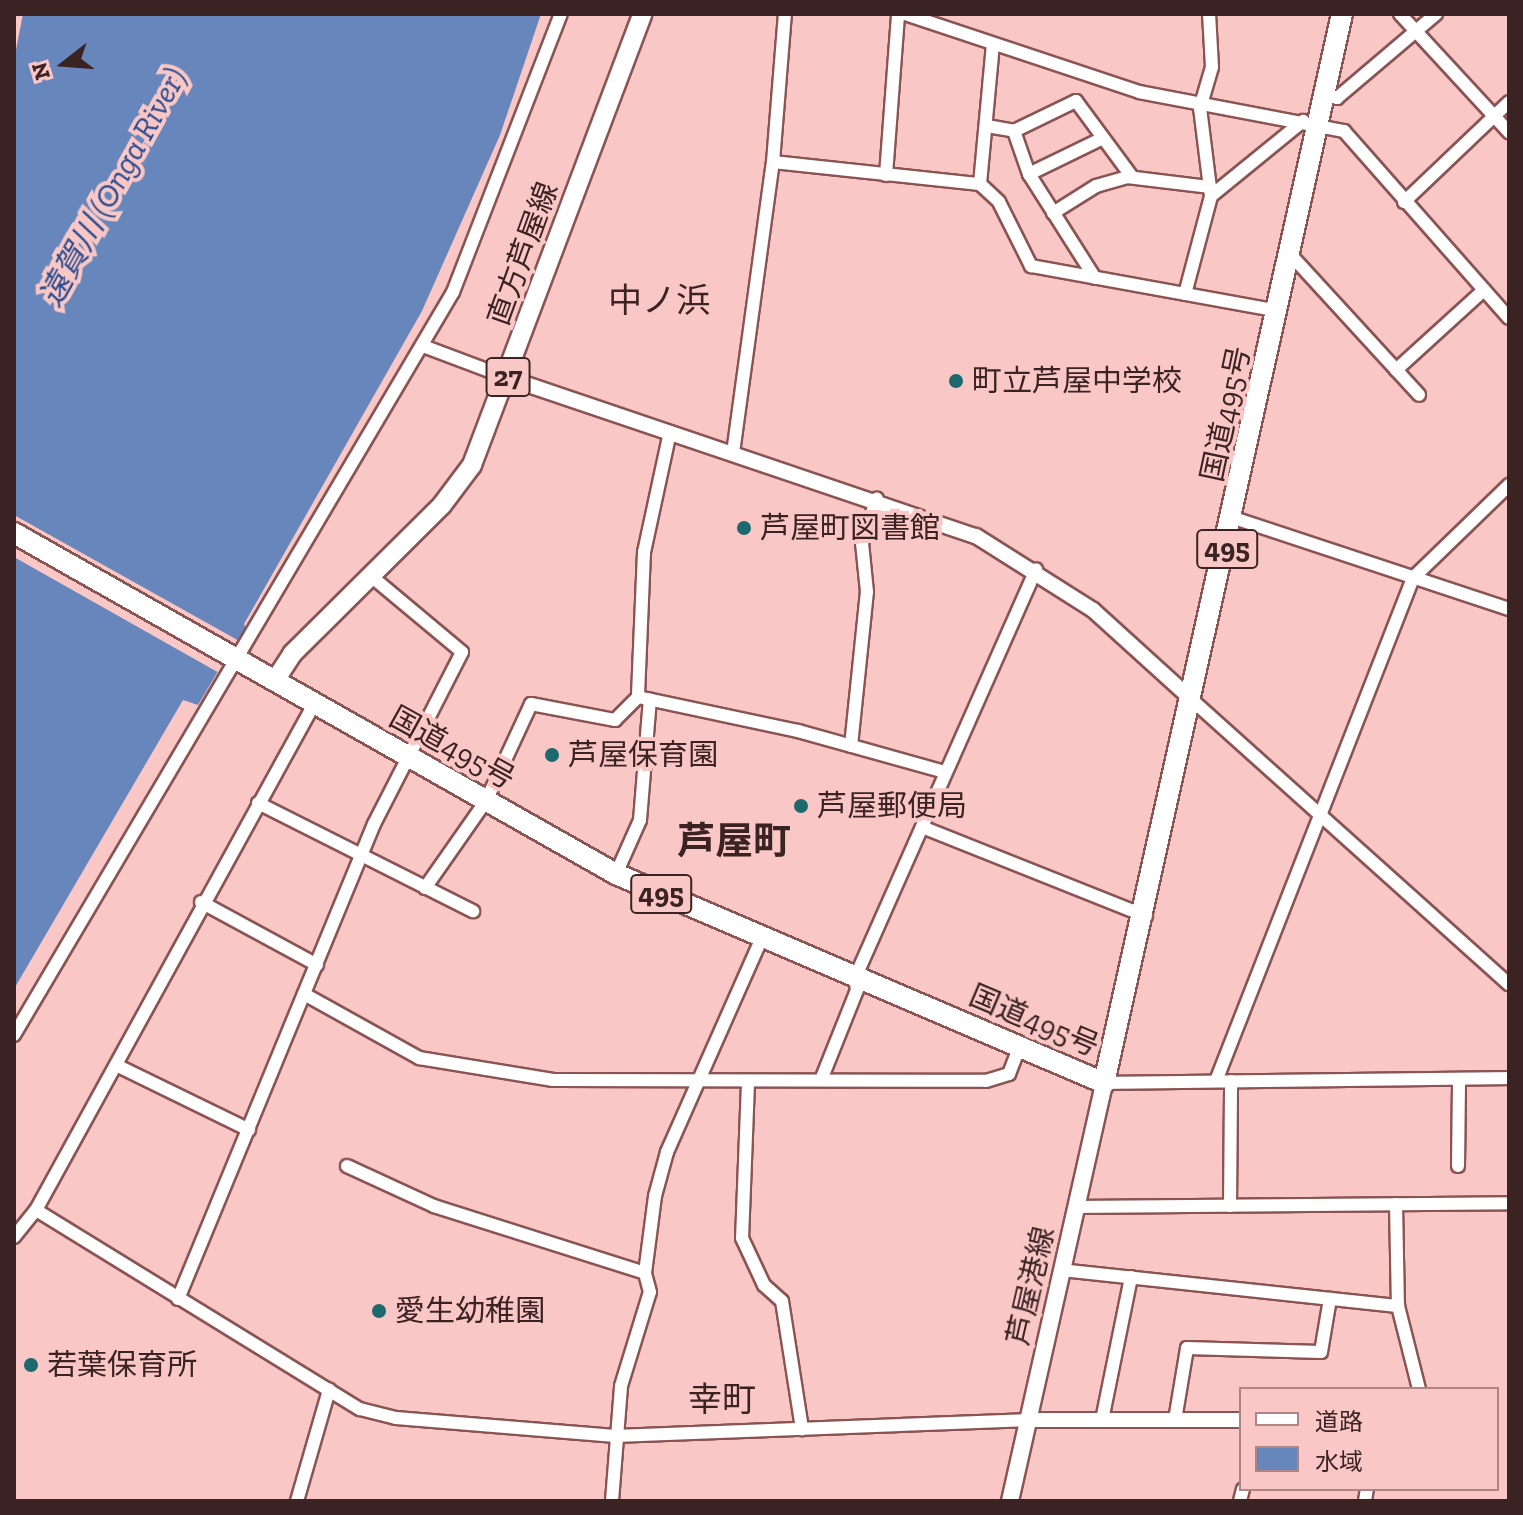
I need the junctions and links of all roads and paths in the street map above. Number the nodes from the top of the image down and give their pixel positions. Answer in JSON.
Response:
{"nodes":[{"id":1,"x":561,"y":14,"type":"edge"},
{"id":2,"x":642,"y":14,"type":"edge"},
{"id":3,"x":785,"y":14,"type":"edge"},
{"id":4,"x":898,"y":14,"type":"edge"},
{"id":5,"x":905,"y":14,"type":"edge"},
{"id":6,"x":1209,"y":14,"type":"edge"},
{"id":7,"x":1342,"y":14,"type":"edge"},
{"id":8,"x":1400,"y":14,"type":"edge"},
{"id":9,"x":1436,"y":14,"type":"edge"},
{"id":10,"x":1419,"y":32,"type":"junction"},
{"id":11,"x":993,"y":45,"type":"junction"},
{"id":12,"x":1324,"y":94,"type":"junction"},
{"id":13,"x":1509,"y":102,"type":"edge"},
{"id":14,"x":1200,"y":108,"type":"junction"},
{"id":15,"x":1493,"y":115,"type":"junction"},
{"id":16,"x":1311,"y":122,"type":"junction"},
{"id":17,"x":987,"y":126,"type":"junction"},
{"id":18,"x":1014,"y":131,"type":"junction"},
{"id":19,"x":1509,"y":132,"type":"edge"},
{"id":20,"x":1103,"y":138,"type":"junction"},
{"id":21,"x":773,"y":162,"type":"junction"},
{"id":22,"x":1029,"y":174,"type":"junction"},
{"id":23,"x":886,"y":175,"type":"junction"},
{"id":24,"x":1132,"y":177,"type":"junction"},
{"id":25,"x":980,"y":184,"type":"junction"},
{"id":26,"x":1210,"y":192,"type":"junction"},
{"id":27,"x":1404,"y":202,"type":"junction"},
{"id":28,"x":1053,"y":213,"type":"junction"},
{"id":29,"x":1290,"y":254,"type":"junction"},
{"id":30,"x":1095,"y":278,"type":"junction"},
{"id":31,"x":1484,"y":290,"type":"junction"},
{"id":32,"x":1185,"y":294,"type":"junction"},
{"id":33,"x":1278,"y":311,"type":"junction"},
{"id":34,"x":1509,"y":318,"type":"edge"},
{"id":35,"x":423,"y":346,"type":"junction"},
{"id":36,"x":1396,"y":370,"type":"junction"},
{"id":37,"x":508,"y":378,"type":"junction"},
{"id":38,"x":1419,"y":395,"type":"dead end"},
{"id":39,"x":670,"y":432,"type":"junction"},
{"id":40,"x":733,"y":453,"type":"junction"},
{"id":41,"x":1509,"y":485,"type":"edge"},
{"id":42,"x":877,"y":498,"type":"junction"},
{"id":43,"x":1234,"y":518,"type":"junction"},
{"id":44,"x":14,"y":533,"type":"edge"},
{"id":45,"x":1036,"y":569,"type":"junction"},
{"id":46,"x":370,"y":575,"type":"junction"},
{"id":47,"x":1413,"y":578,"type":"junction"},
{"id":48,"x":1509,"y":609,"type":"edge"},
{"id":49,"x":241,"y":658,"type":"junction"},
{"id":50,"x":276,"y":679,"type":"junction"},
{"id":51,"x":644,"y":698,"type":"junction"},
{"id":52,"x":1191,"y":699,"type":"junction"},
{"id":53,"x":313,"y":706,"type":"junction"},
{"id":54,"x":851,"y":746,"type":"junction"},
{"id":55,"x":405,"y":757,"type":"junction"},
{"id":56,"x":945,"y":772,"type":"junction"},
{"id":57,"x":486,"y":801,"type":"junction"},
{"id":58,"x":258,"y":803,"type":"junction"},
{"id":59,"x":1319,"y":813,"type":"junction"},
{"id":60,"x":922,"y":827,"type":"junction"},
{"id":61,"x":360,"y":857,"type":"junction"},
{"id":62,"x":616,"y":874,"type":"junction"},
{"id":63,"x":425,"y":888,"type":"junction"},
{"id":64,"x":201,"y":902,"type":"junction"},
{"id":65,"x":473,"y":911,"type":"dead end"},
{"id":66,"x":1146,"y":916,"type":"junction"},
{"id":67,"x":761,"y":940,"type":"junction"},
{"id":68,"x":317,"y":965,"type":"junction"},
{"id":69,"x":855,"y":978,"type":"junction"},
{"id":70,"x":1509,"y":984,"type":"edge"},
{"id":71,"x":304,"y":994,"type":"junction"},
{"id":72,"x":14,"y":1035,"type":"edge"},
{"id":73,"x":1019,"y":1048,"type":"junction"},
{"id":74,"x":116,"y":1065,"type":"junction"},
{"id":75,"x":1509,"y":1078,"type":"edge"},
{"id":76,"x":1459,"y":1079,"type":"junction"},
{"id":77,"x":821,"y":1080,"type":"junction"},
{"id":78,"x":1216,"y":1081,"type":"junction"},
{"id":79,"x":1231,"y":1081,"type":"junction"},
{"id":80,"x":696,"y":1083,"type":"junction"},
{"id":81,"x":748,"y":1083,"type":"junction"},
{"id":82,"x":1104,"y":1083,"type":"junction"},
{"id":83,"x":249,"y":1130,"type":"junction"},
{"id":84,"x":347,"y":1166,"type":"dead end"},
{"id":85,"x":1458,"y":1166,"type":"dead end"},
{"id":86,"x":1509,"y":1203,"type":"edge"},
{"id":87,"x":1396,"y":1204,"type":"junction"},
{"id":88,"x":1230,"y":1206,"type":"junction"},
{"id":89,"x":1079,"y":1207,"type":"junction"},
{"id":90,"x":36,"y":1210,"type":"junction"},
{"id":91,"x":14,"y":1237,"type":"edge"},
{"id":92,"x":1061,"y":1270,"type":"junction"},
{"id":93,"x":645,"y":1273,"type":"junction"},
{"id":94,"x":1131,"y":1277,"type":"junction"},
{"id":95,"x":178,"y":1299,"type":"junction"},
{"id":96,"x":1330,"y":1299,"type":"junction"},
{"id":97,"x":1398,"y":1306,"type":"junction"},
{"id":98,"x":1418,"y":1387,"type":"edge"},
{"id":99,"x":329,"y":1390,"type":"junction"},
{"id":100,"x":1031,"y":1420,"type":"junction"},
{"id":101,"x":1102,"y":1420,"type":"junction"},
{"id":102,"x":1175,"y":1420,"type":"junction"},
{"id":103,"x":1239,"y":1420,"type":"edge"},
{"id":104,"x":802,"y":1429,"type":"junction"},
{"id":105,"x":615,"y":1436,"type":"junction"},
{"id":106,"x":297,"y":1501,"type":"edge"},
{"id":107,"x":612,"y":1501,"type":"edge"},
{"id":108,"x":1010,"y":1501,"type":"edge"}],
"edges":[{"from":1,"to":35,"type":"street"},
{"from":2,"to":37,"type":"main road","name":"直方芦屋線","number":"27"},
{"from":3,"to":21,"type":"street"},
{"from":4,"to":23,"type":"street"},
{"from":5,"to":11,"type":"street"},
{"from":6,"to":14,"type":"street"},
{"from":7,"to":12,"type":"highway","name":"国道495号","number":"495"},
{"from":8,"to":10,"type":"street"},
{"from":9,"to":10,"type":"street"},
{"from":10,"to":12,"type":"street"},
{"from":10,"to":15,"type":"street"},
{"from":11,"to":14,"type":"street"},
{"from":11,"to":17,"type":"street"},
{"from":12,"to":16,"type":"highway","name":"国道495号","number":"495"},
{"from":13,"to":15,"type":"street"},
{"from":14,"to":16,"type":"street"},
{"from":14,"to":26,"type":"street"},
{"from":15,"to":19,"type":"street"},
{"from":15,"to":27,"type":"street"},
{"from":16,"to":26,"type":"street"},
{"from":16,"to":27,"type":"street"},
{"from":16,"to":29,"type":"highway","name":"国道495号","number":"495"},
{"from":17,"to":18,"type":"street"},
{"from":17,"to":25,"type":"street"},
{"from":18,"to":20,"type":"street"},
{"from":18,"to":22,"type":"street"},
{"from":20,"to":22,"type":"street"},
{"from":20,"to":24,"type":"street"},
{"from":21,"to":23,"type":"street"},
{"from":21,"to":40,"type":"street"},
{"from":22,"to":28,"type":"street"},
{"from":23,"to":25,"type":"street"},
{"from":24,"to":26,"type":"street"},
{"from":24,"to":28,"type":"street"},
{"from":25,"to":30,"type":"street"},
{"from":26,"to":32,"type":"street"},
{"from":27,"to":31,"type":"street"},
{"from":28,"to":30,"type":"street"},
{"from":29,"to":33,"type":"highway","name":"国道495号","number":"495"},
{"from":29,"to":36,"type":"street"},
{"from":30,"to":32,"type":"street"},
{"from":31,"to":34,"type":"street"},
{"from":31,"to":36,"type":"street"},
{"from":32,"to":33,"type":"street"},
{"from":33,"to":43,"type":"highway","name":"国道495号","number":"495"},
{"from":35,"to":37,"type":"street"},
{"from":35,"to":49,"type":"street"},
{"from":36,"to":38,"type":"street"},
{"from":37,"to":39,"type":"street"},
{"from":37,"to":46,"type":"main road","name":"直方芦屋線","number":"27"},
{"from":39,"to":40,"type":"street"},
{"from":39,"to":51,"type":"street"},
{"from":40,"to":42,"type":"street"},
{"from":41,"to":47,"type":"street"},
{"from":42,"to":45,"type":"street"},
{"from":42,"to":54,"type":"street"},
{"from":43,"to":47,"type":"street"},
{"from":43,"to":52,"type":"highway","name":"国道495号","number":"495"},
{"from":44,"to":49,"type":"highway","name":"国道495号","number":"495"},
{"from":45,"to":52,"type":"street"},
{"from":45,"to":56,"type":"street"},
{"from":46,"to":50,"type":"main road","name":"直方芦屋線","number":"27"},
{"from":46,"to":55,"type":"street"},
{"from":47,"to":48,"type":"street"},
{"from":47,"to":59,"type":"street"},
{"from":49,"to":50,"type":"highway","name":"国道495号","number":"495"},
{"from":49,"to":72,"type":"street"},
{"from":50,"to":53,"type":"highway","name":"国道495号","number":"495"},
{"from":51,"to":54,"type":"street"},
{"from":51,"to":57,"type":"street"},
{"from":51,"to":62,"type":"street"},
{"from":52,"to":59,"type":"street"},
{"from":52,"to":66,"type":"highway","name":"国道495号","number":"495"},
{"from":53,"to":55,"type":"highway","name":"国道495号","number":"495"},
{"from":53,"to":58,"type":"street"},
{"from":54,"to":56,"type":"street"},
{"from":55,"to":57,"type":"highway","name":"国道495号","number":"495"},
{"from":55,"to":61,"type":"street"},
{"from":56,"to":60,"type":"street"},
{"from":57,"to":62,"type":"highway","name":"国道495号","number":"495"},
{"from":57,"to":63,"type":"street"},
{"from":58,"to":61,"type":"street"},
{"from":58,"to":64,"type":"street"},
{"from":59,"to":70,"type":"street"},
{"from":59,"to":78,"type":"street"},
{"from":60,"to":66,"type":"street"},
{"from":60,"to":69,"type":"street"},
{"from":61,"to":63,"type":"street"},
{"from":61,"to":68,"type":"street"},
{"from":62,"to":67,"type":"highway","name":"国道495号","number":"495"},
{"from":63,"to":65,"type":"street"},
{"from":64,"to":68,"type":"street"},
{"from":64,"to":74,"type":"street"},
{"from":66,"to":82,"type":"highway","name":"国道495号","number":"495"},
{"from":67,"to":69,"type":"highway","name":"国道495号","number":"495"},
{"from":67,"to":80,"type":"street"},
{"from":68,"to":71,"type":"street"},
{"from":69,"to":73,"type":"highway","name":"国道495号","number":"495"},
{"from":69,"to":77,"type":"street"},
{"from":71,"to":80,"type":"street"},
{"from":71,"to":83,"type":"street"},
{"from":73,"to":77,"type":"street"},
{"from":73,"to":82,"type":"highway","name":"国道495号","number":"495"},
{"from":74,"to":83,"type":"street"},
{"from":74,"to":90,"type":"street"},
{"from":75,"to":76,"type":"street"},
{"from":76,"to":79,"type":"street"},
{"from":76,"to":85,"type":"street"},
{"from":77,"to":81,"type":"street"},
{"from":78,"to":79,"type":"street"},
{"from":78,"to":82,"type":"street"},
{"from":79,"to":88,"type":"street"},
{"from":80,"to":81,"type":"street"},
{"from":80,"to":93,"type":"street"},
{"from":81,"to":104,"type":"street"},
{"from":82,"to":89,"type":"main road","name":"芦屋港線"},
{"from":83,"to":95,"type":"street"},
{"from":84,"to":93,"type":"street"},
{"from":86,"to":87,"type":"street"},
{"from":87,"to":88,"type":"street"},
{"from":87,"to":97,"type":"street"},
{"from":88,"to":89,"type":"street"},
{"from":89,"to":92,"type":"main road","name":"芦屋港線"},
{"from":90,"to":91,"type":"street"},
{"from":90,"to":95,"type":"street"},
{"from":92,"to":94,"type":"street"},
{"from":92,"to":100,"type":"main road","name":"芦屋港線"},
{"from":93,"to":105,"type":"street"},
{"from":94,"to":96,"type":"street"},
{"from":94,"to":101,"type":"street"},
{"from":95,"to":99,"type":"street"},
{"from":96,"to":97,"type":"street"},
{"from":96,"to":102,"type":"street"},
{"from":97,"to":98,"type":"street"},
{"from":99,"to":105,"type":"street"},
{"from":99,"to":106,"type":"street"},
{"from":100,"to":101,"type":"street"},
{"from":100,"to":104,"type":"street"},
{"from":100,"to":108,"type":"main road","name":"芦屋港線"},
{"from":101,"to":102,"type":"street"},
{"from":102,"to":103,"type":"street"},
{"from":104,"to":105,"type":"street"},
{"from":105,"to":107,"type":"street"}]}
